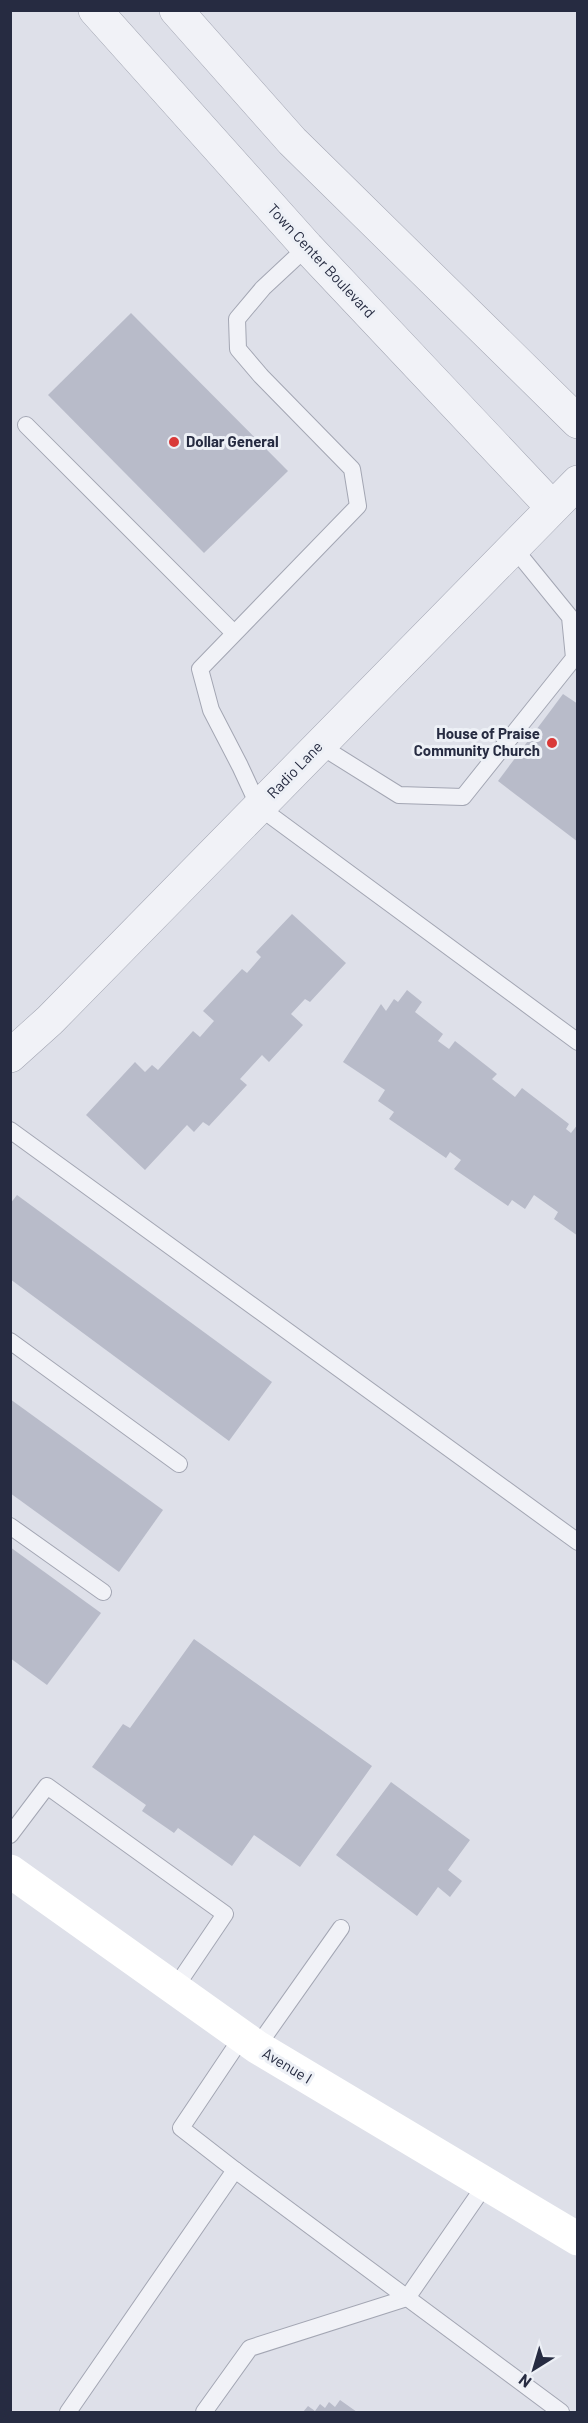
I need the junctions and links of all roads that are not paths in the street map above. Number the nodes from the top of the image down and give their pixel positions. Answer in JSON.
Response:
{"nodes":[{"id":1,"x":95,"y":10,"type":"edge"},
{"id":2,"x":176,"y":10,"type":"edge"},
{"id":3,"x":307,"y":247,"type":"junction"},
{"id":4,"x":578,"y":422,"type":"edge"},
{"id":5,"x":26,"y":424,"type":"dead end"},
{"id":6,"x":578,"y":482,"type":"edge"},
{"id":7,"x":552,"y":507,"type":"junction"},
{"id":8,"x":513,"y":547,"type":"junction"},
{"id":9,"x":234,"y":633,"type":"junction"},
{"id":10,"x":319,"y":745,"type":"junction"},
{"id":11,"x":259,"y":807,"type":"junction"},
{"id":12,"x":578,"y":1041,"type":"edge"},
{"id":13,"x":10,"y":1056,"type":"edge"},
{"id":14,"x":10,"y":1130,"type":"edge"},
{"id":15,"x":10,"y":1341,"type":"edge"},
{"id":16,"x":179,"y":1464,"type":"dead end"},
{"id":17,"x":10,"y":1526,"type":"edge"},
{"id":18,"x":578,"y":1542,"type":"edge"},
{"id":19,"x":103,"y":1592,"type":"dead end"},
{"id":20,"x":10,"y":1835,"type":"edge"},
{"id":21,"x":10,"y":1871,"type":"edge"},
{"id":22,"x":341,"y":1928,"type":"dead end"},
{"id":23,"x":175,"y":1988,"type":"junction"},
{"id":24,"x":249,"y":2042,"type":"junction"},
{"id":25,"x":235,"y":2170,"type":"junction"},
{"id":26,"x":485,"y":2185,"type":"junction"},
{"id":27,"x":578,"y":2240,"type":"edge"},
{"id":28,"x":407,"y":2298,"type":"junction"},
{"id":29,"x":68,"y":2412,"type":"edge"},
{"id":30,"x":204,"y":2412,"type":"edge"},
{"id":31,"x":561,"y":2412,"type":"edge"}],
"edges":[{"from":1,"to":3,"type":"street","name":"Town Center Boulevard"},
{"from":2,"to":4,"type":"street"},
{"from":3,"to":7,"type":"street","name":"Town Center Boulevard"},
{"from":3,"to":9,"type":"lane"},
{"from":5,"to":9,"type":"lane"},
{"from":6,"to":7,"type":"street","name":"Radio Lane"},
{"from":7,"to":8,"type":"street","name":"Radio Lane"},
{"from":8,"to":10,"type":"street","name":"Radio Lane"},
{"from":8,"to":10,"type":"lane"},
{"from":9,"to":11,"type":"lane"},
{"from":10,"to":11,"type":"street","name":"Radio Lane"},
{"from":11,"to":12,"type":"lane"},
{"from":11,"to":13,"type":"street","name":"Radio Lane"},
{"from":14,"to":18,"type":"lane"},
{"from":15,"to":16,"type":"lane"},
{"from":17,"to":19,"type":"lane"},
{"from":20,"to":23,"type":"lane"},
{"from":21,"to":23,"type":"main road","name":"Avenue I"},
{"from":22,"to":24,"type":"lane"},
{"from":23,"to":24,"type":"main road","name":"Avenue I"},
{"from":24,"to":25,"type":"lane"},
{"from":24,"to":26,"type":"main road","name":"Avenue I"},
{"from":25,"to":28,"type":"lane"},
{"from":25,"to":29,"type":"lane"},
{"from":26,"to":27,"type":"main road","name":"Avenue I"},
{"from":26,"to":28,"type":"lane"},
{"from":28,"to":30,"type":"lane"},
{"from":28,"to":31,"type":"lane"}]}
